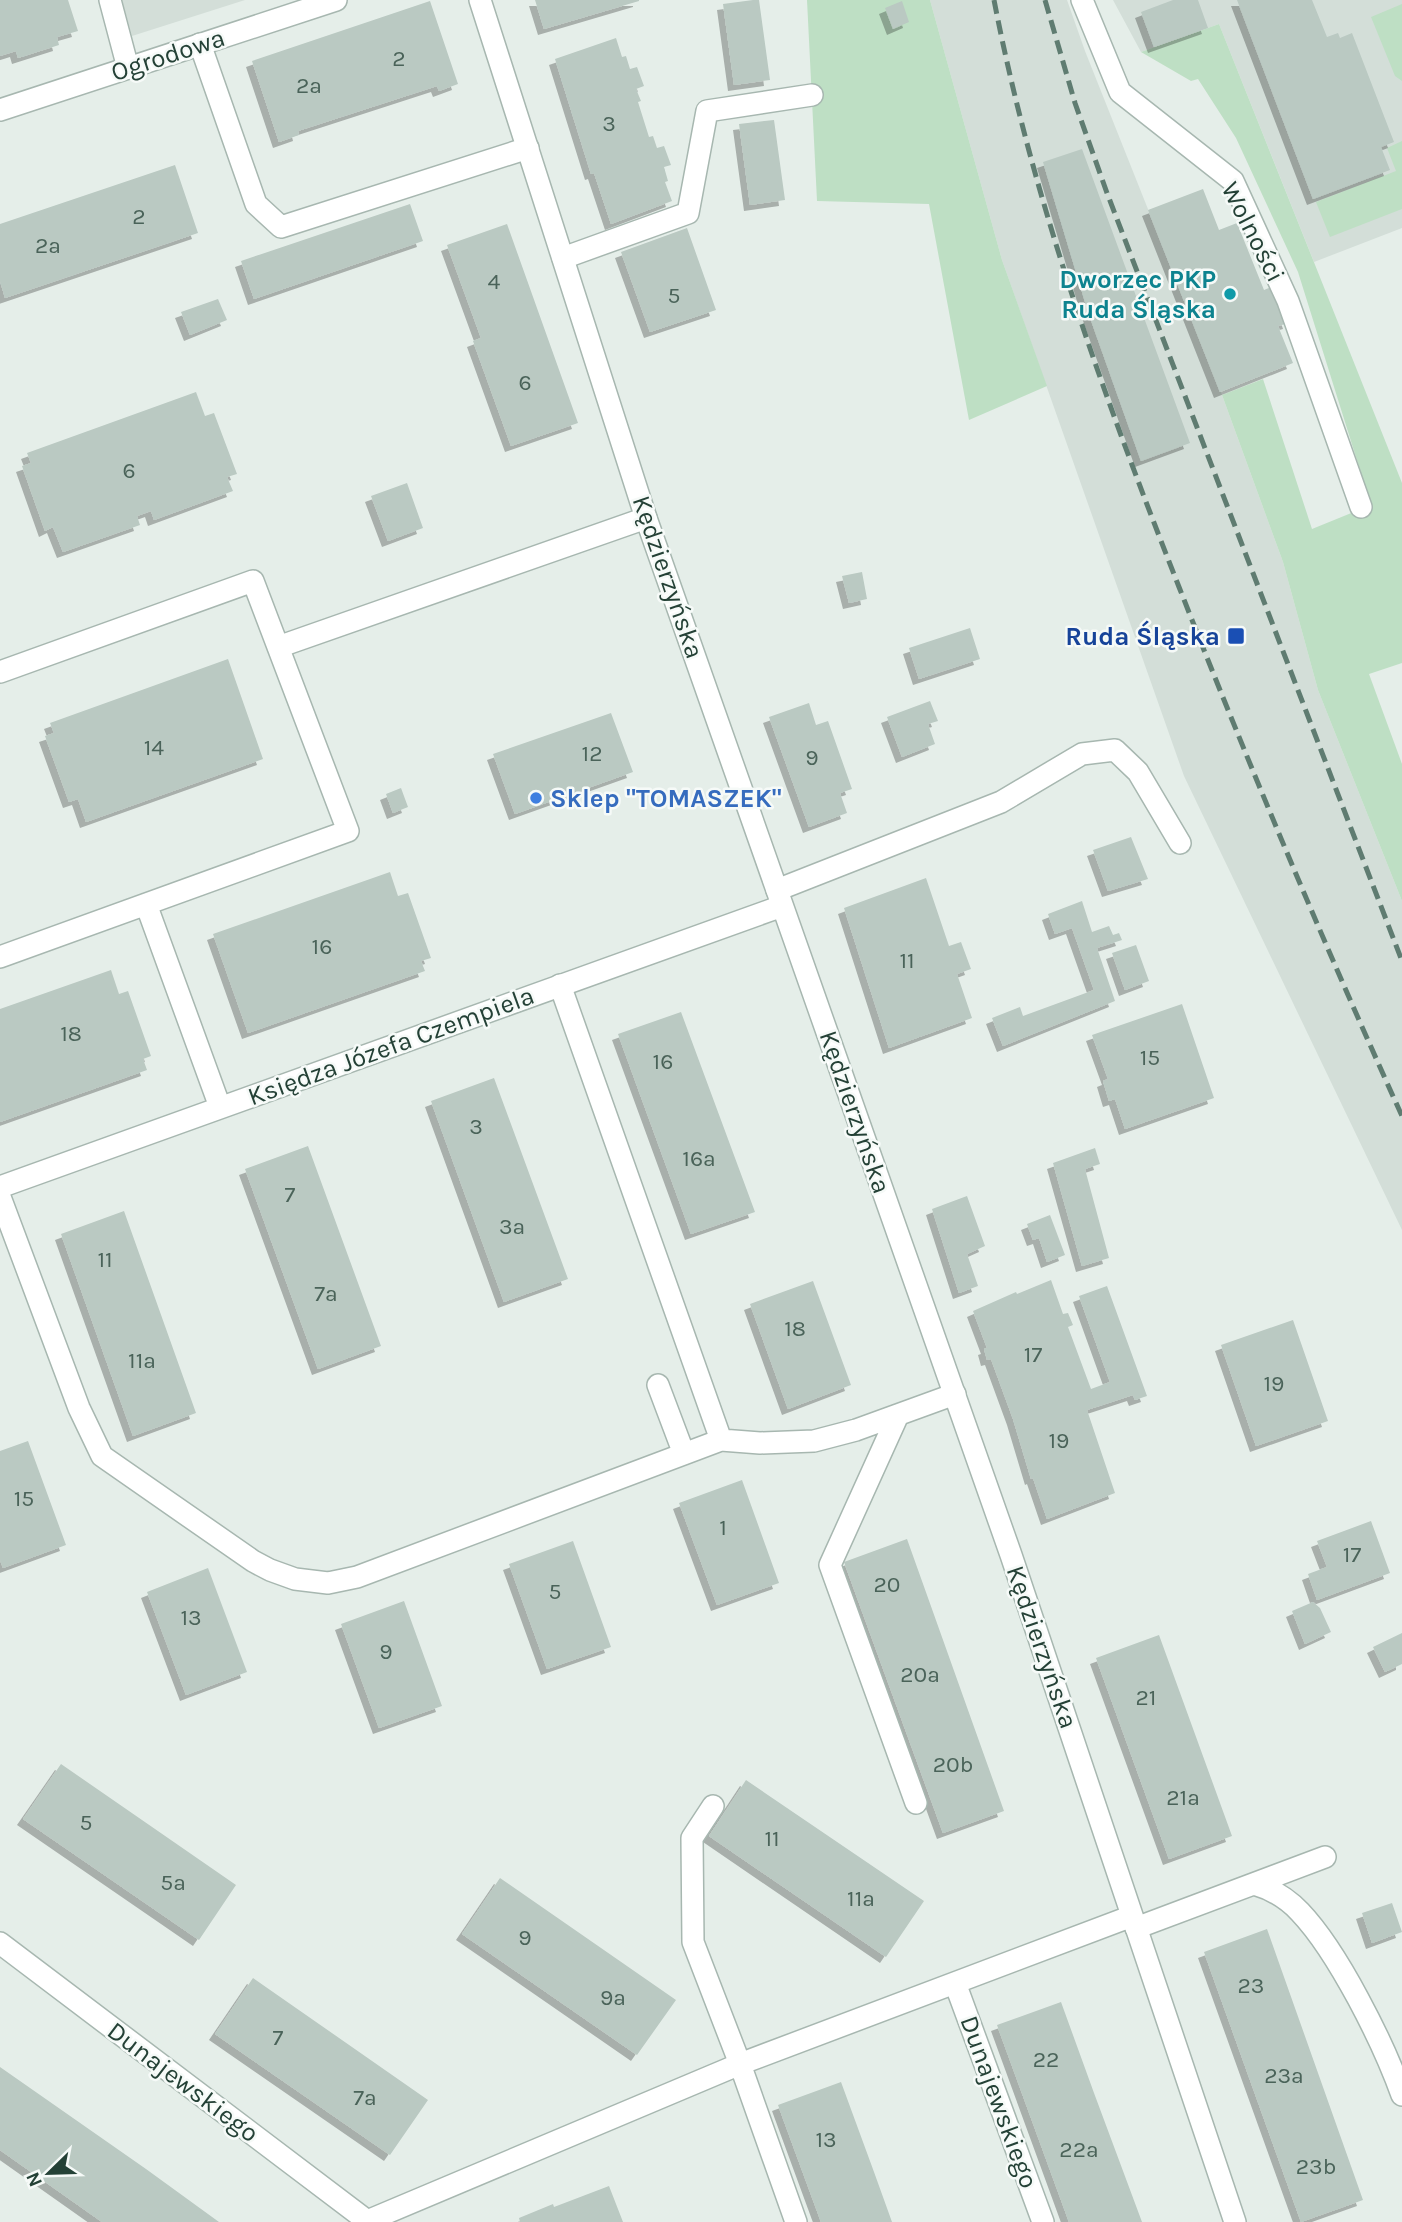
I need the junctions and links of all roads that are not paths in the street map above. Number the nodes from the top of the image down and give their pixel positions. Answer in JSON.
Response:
{"nodes":[{"id":1,"x":110,"y":0,"type":"edge"},
{"id":2,"x":336,"y":0,"type":"edge"},
{"id":3,"x":480,"y":0,"type":"edge"},
{"id":4,"x":1082,"y":0,"type":"edge"},
{"id":5,"x":200,"y":44,"type":"junction"},
{"id":6,"x":128,"y":68,"type":"junction"},
{"id":7,"x":812,"y":94,"type":"dead end"},
{"id":8,"x":0,"y":110,"type":"edge"},
{"id":9,"x":528,"y":148,"type":"junction"},
{"id":10,"x":563,"y":258,"type":"junction"},
{"id":11,"x":1362,"y":507,"type":"dead end"},
{"id":12,"x":646,"y":518,"type":"junction"},
{"id":13,"x":278,"y":647,"type":"junction"},
{"id":14,"x":0,"y":672,"type":"edge"},
{"id":15,"x":1180,"y":843,"type":"dead end"},
{"id":16,"x":779,"y":898,"type":"junction"},
{"id":17,"x":146,"y":904,"type":"junction"},
{"id":18,"x":0,"y":957,"type":"edge"},
{"id":19,"x":560,"y":985,"type":"junction"},
{"id":20,"x":220,"y":1107,"type":"junction"},
{"id":21,"x":0,"y":1187,"type":"edge"},
{"id":22,"x":0,"y":1197,"type":"edge"},
{"id":23,"x":658,"y":1385,"type":"dead end"},
{"id":24,"x":955,"y":1394,"type":"junction"},
{"id":25,"x":898,"y":1415,"type":"junction"},
{"id":26,"x":721,"y":1440,"type":"junction"},
{"id":27,"x":684,"y":1454,"type":"junction"},
{"id":28,"x":916,"y":1803,"type":"dead end"},
{"id":29,"x":713,"y":1807,"type":"dead end"},
{"id":30,"x":1325,"y":1857,"type":"dead end"},
{"id":31,"x":1254,"y":1884,"type":"junction"},
{"id":32,"x":1134,"y":1922,"type":"junction"},
{"id":33,"x":0,"y":1943,"type":"edge"},
{"id":34,"x":955,"y":1983,"type":"junction"},
{"id":35,"x":740,"y":2064,"type":"junction"},
{"id":36,"x":1402,"y":2095,"type":"edge"},
{"id":37,"x":365,"y":2221,"type":"edge"},
{"id":38,"x":796,"y":2222,"type":"edge"},
{"id":39,"x":1043,"y":2222,"type":"edge"},
{"id":40,"x":1235,"y":2222,"type":"edge"}],
"edges":[{"from":1,"to":6,"type":"street"},
{"from":2,"to":5,"type":"street","name":"Ogrodowa"},
{"from":3,"to":9,"type":"street","name":"Kędzierzyńska"},
{"from":4,"to":11,"type":"street","name":"Wolności"},
{"from":5,"to":6,"type":"street","name":"Ogrodowa"},
{"from":5,"to":9,"type":"street"},
{"from":6,"to":8,"type":"street","name":"Ogrodowa"},
{"from":7,"to":10,"type":"street"},
{"from":9,"to":10,"type":"street","name":"Kędzierzyńska"},
{"from":10,"to":12,"type":"street","name":"Kędzierzyńska"},
{"from":12,"to":13,"type":"street"},
{"from":12,"to":16,"type":"street","name":"Kędzierzyńska"},
{"from":13,"to":14,"type":"street"},
{"from":13,"to":17,"type":"street"},
{"from":15,"to":16,"type":"street","name":"Księdza Józefa Czempiela"},
{"from":16,"to":19,"type":"street","name":"Księdza Józefa Czempiela"},
{"from":16,"to":24,"type":"street","name":"Kędzierzyńska"},
{"from":17,"to":18,"type":"street"},
{"from":17,"to":20,"type":"street"},
{"from":19,"to":20,"type":"street","name":"Księdza Józefa Czempiela"},
{"from":19,"to":26,"type":"street"},
{"from":20,"to":21,"type":"street","name":"Księdza Józefa Czempiela"},
{"from":22,"to":27,"type":"street"},
{"from":23,"to":27,"type":"street"},
{"from":24,"to":25,"type":"street"},
{"from":24,"to":32,"type":"street","name":"Kędzierzyńska"},
{"from":25,"to":26,"type":"street"},
{"from":25,"to":28,"type":"street"},
{"from":26,"to":27,"type":"street"},
{"from":29,"to":35,"type":"street"},
{"from":30,"to":31,"type":"street","name":"Dunajewskiego"},
{"from":31,"to":32,"type":"street","name":"Dunajewskiego"},
{"from":31,"to":36,"type":"street"},
{"from":32,"to":34,"type":"street","name":"Dunajewskiego"},
{"from":32,"to":40,"type":"street","name":"Kędzierzyńska"},
{"from":33,"to":37,"type":"street","name":"Dunajewskiego"},
{"from":34,"to":35,"type":"street","name":"Dunajewskiego"},
{"from":34,"to":39,"type":"street","name":"Dunajewskiego"},
{"from":35,"to":37,"type":"street","name":"Dunajewskiego"},
{"from":35,"to":38,"type":"street"}]}
